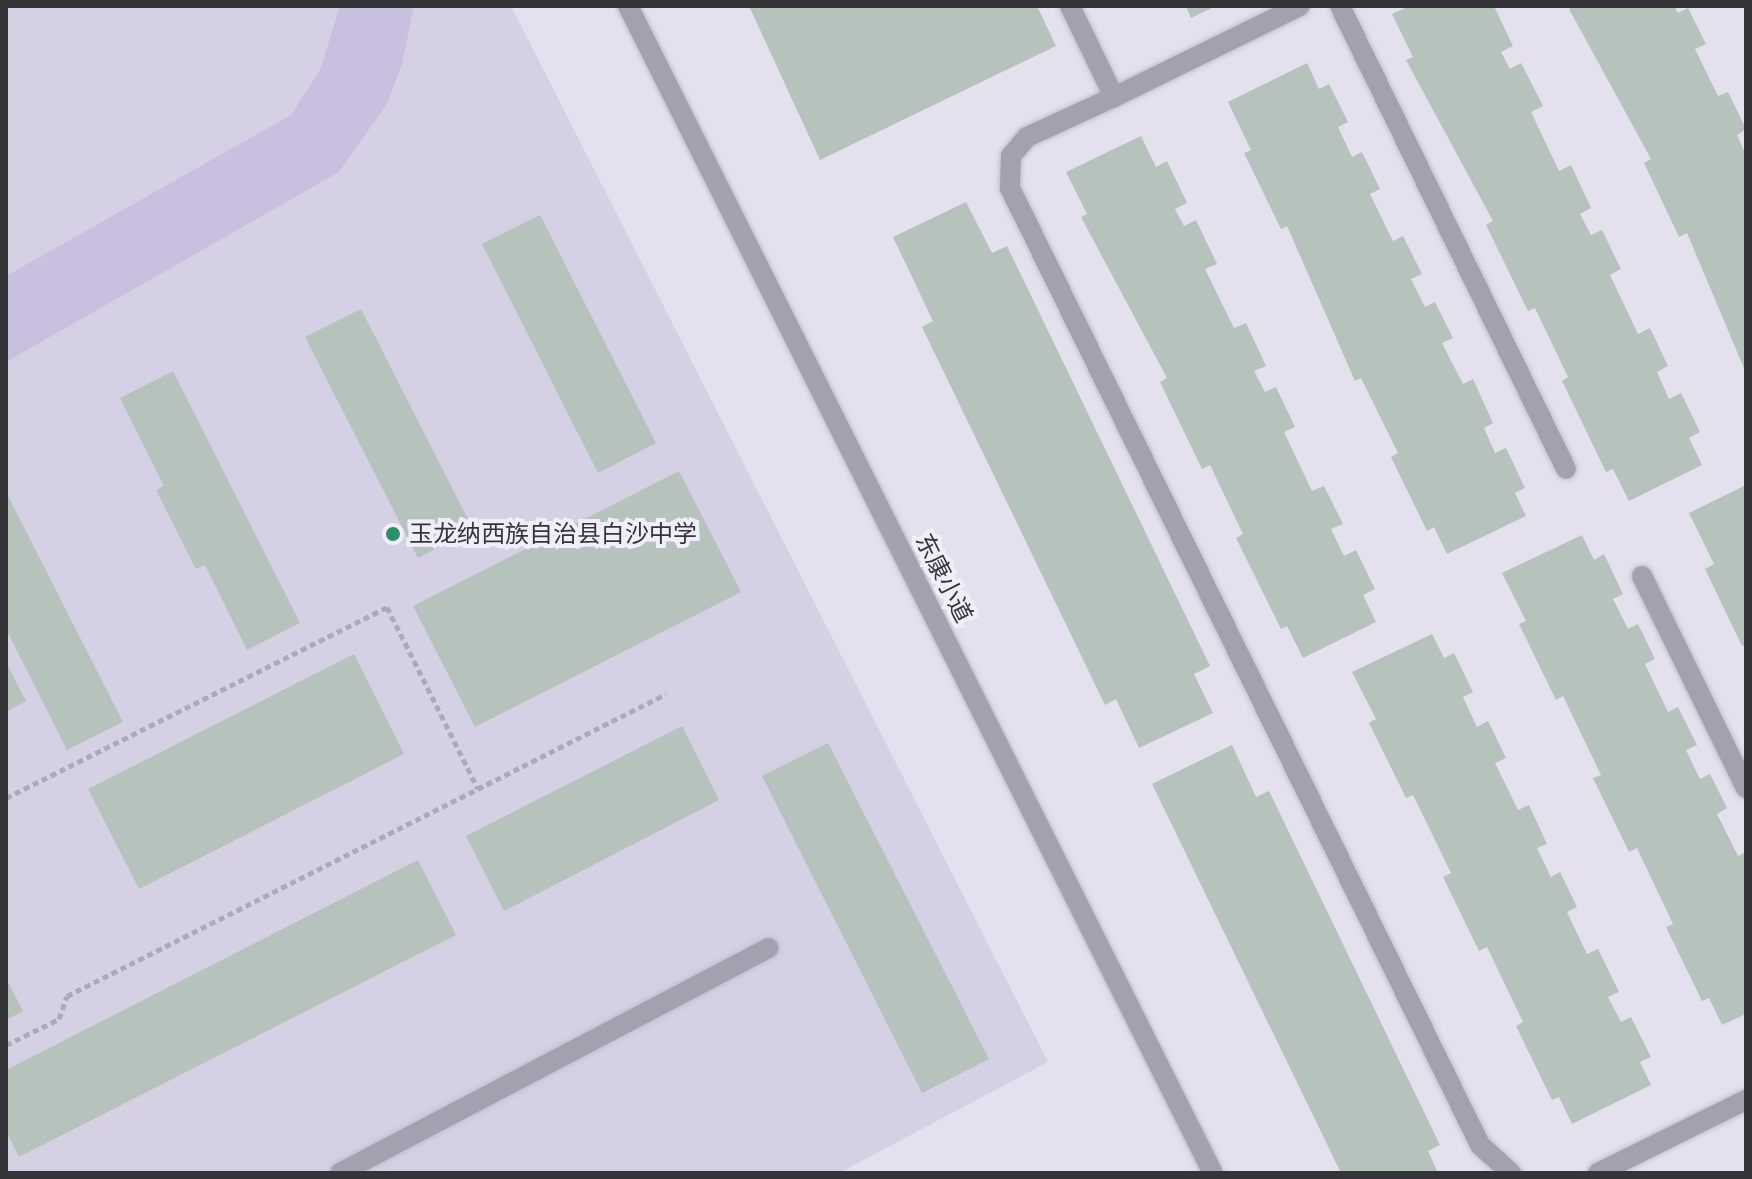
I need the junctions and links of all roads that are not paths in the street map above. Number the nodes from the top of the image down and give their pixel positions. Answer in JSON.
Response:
{"nodes":[{"id":1,"x":628,"y":6,"type":"edge"},
{"id":2,"x":1070,"y":6,"type":"edge"},
{"id":3,"x":1300,"y":6,"type":"edge"},
{"id":4,"x":1340,"y":6,"type":"edge"},
{"id":5,"x":1114,"y":97,"type":"junction"},
{"id":6,"x":1566,"y":469,"type":"dead end"},
{"id":7,"x":1642,"y":576,"type":"dead end"},
{"id":8,"x":1746,"y":788,"type":"edge"},
{"id":9,"x":768,"y":948,"type":"dead end"},
{"id":10,"x":1746,"y":1100,"type":"edge"},
{"id":11,"x":340,"y":1173,"type":"edge"},
{"id":12,"x":1213,"y":1173,"type":"edge"},
{"id":13,"x":1511,"y":1173,"type":"edge"},
{"id":14,"x":1598,"y":1173,"type":"edge"}],
"edges":[{"from":1,"to":12,"type":"street","name":"东康小道"},
{"from":2,"to":5,"type":"street"},
{"from":3,"to":5,"type":"street"},
{"from":4,"to":6,"type":"street"},
{"from":5,"to":13,"type":"street"},
{"from":7,"to":8,"type":"street"},
{"from":9,"to":11,"type":"street"},
{"from":10,"to":14,"type":"street"}]}
